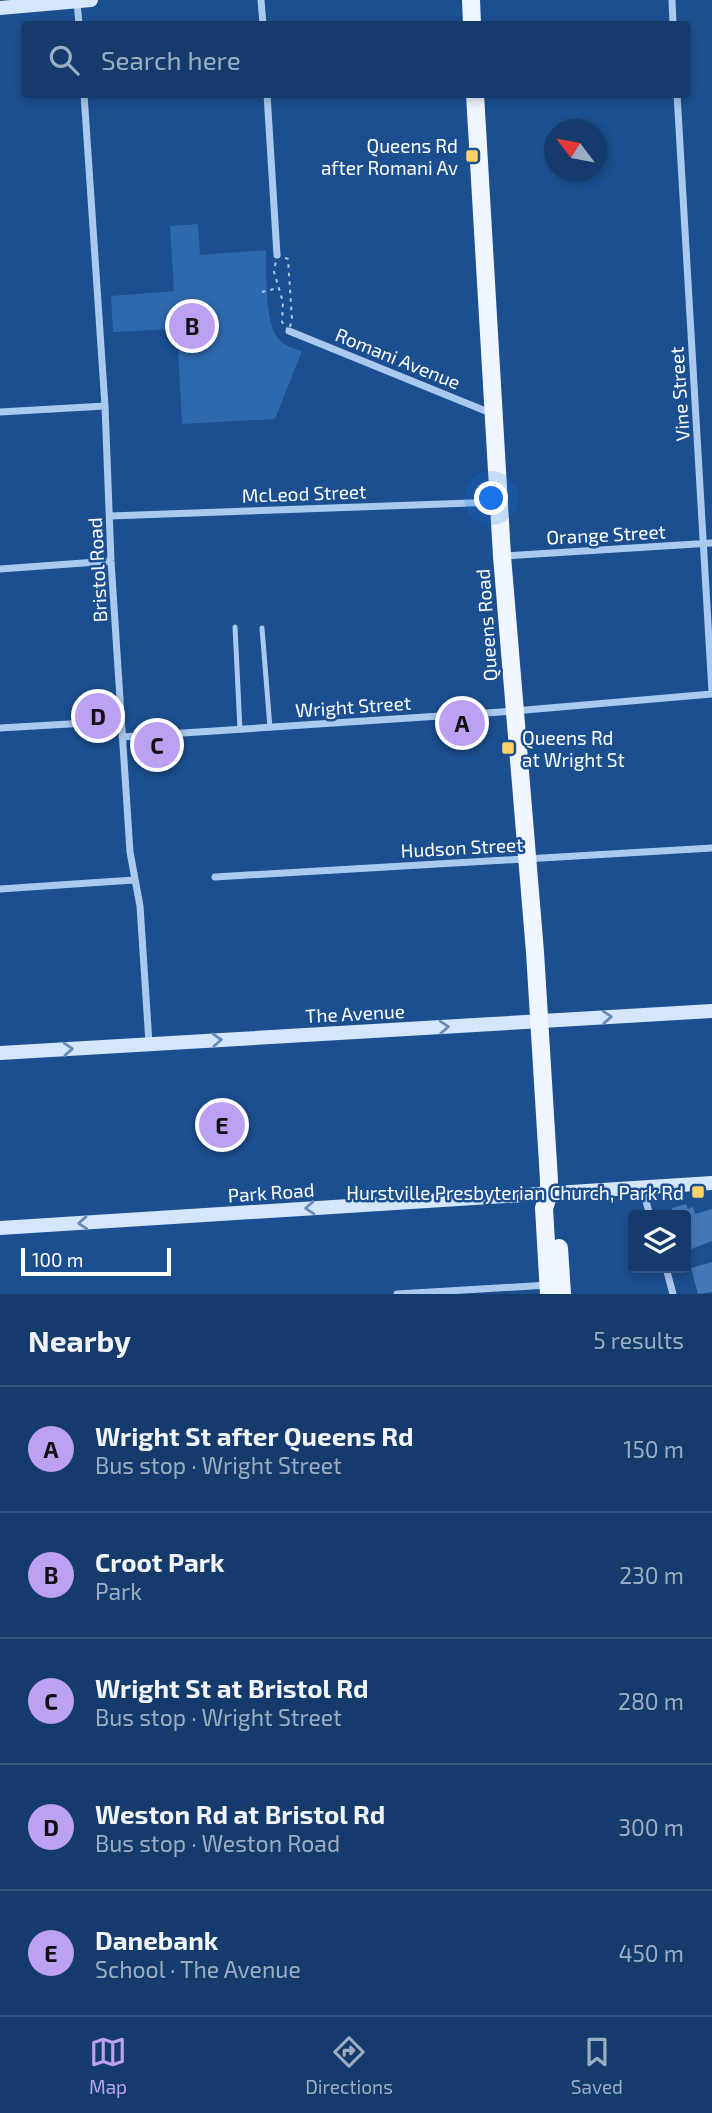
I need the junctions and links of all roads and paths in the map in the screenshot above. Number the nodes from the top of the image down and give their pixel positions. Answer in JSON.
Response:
{"nodes":[{"id":1,"x":261,"y":0,"type":"edge"},
{"id":2,"x":671,"y":0,"type":"edge"},
{"id":3,"x":84,"y":1,"type":"edge"},
{"id":4,"x":9,"y":5,"type":"edge"},
{"id":5,"x":80,"y":21,"type":"edge"},
{"id":6,"x":263,"y":21,"type":"edge"},
{"id":7,"x":673,"y":21,"type":"edge"},
{"id":8,"x":84,"y":98,"type":"edge"},
{"id":9,"x":267,"y":98,"type":"edge"},
{"id":10,"x":475,"y":98,"type":"edge"},
{"id":11,"x":677,"y":98,"type":"edge"},
{"id":12,"x":277,"y":255,"type":"junction"},
{"id":13,"x":279,"y":288,"type":"junction"},
{"id":14,"x":262,"y":292,"type":"dead end"},
{"id":15,"x":289,"y":331,"type":"junction"},
{"id":16,"x":104,"y":406,"type":"junction"},
{"id":17,"x":0,"y":412,"type":"edge"},
{"id":18,"x":494,"y":414,"type":"junction"},
{"id":19,"x":499,"y":502,"type":"junction"},
{"id":20,"x":110,"y":516,"type":"junction"},
{"id":21,"x":708,"y":543,"type":"edge"},
{"id":22,"x":502,"y":556,"type":"junction"},
{"id":23,"x":111,"y":561,"type":"junction"},
{"id":24,"x":0,"y":569,"type":"edge"},
{"id":25,"x":235,"y":627,"type":"dead end"},
{"id":26,"x":262,"y":628,"type":"dead end"},
{"id":27,"x":712,"y":693,"type":"edge"},
{"id":28,"x":514,"y":710,"type":"junction"},
{"id":29,"x":121,"y":721,"type":"junction"},
{"id":30,"x":0,"y":728,"type":"edge"},
{"id":31,"x":270,"y":728,"type":"junction"},
{"id":32,"x":240,"y":730,"type":"junction"},
{"id":33,"x":122,"y":737,"type":"junction"},
{"id":34,"x":712,"y":848,"type":"edge"},
{"id":35,"x":526,"y":859,"type":"junction"},
{"id":36,"x":215,"y":877,"type":"dead end"},
{"id":37,"x":134,"y":880,"type":"junction"},
{"id":38,"x":0,"y":888,"type":"edge"},
{"id":39,"x":712,"y":1011,"type":"edge"},
{"id":40,"x":539,"y":1022,"type":"junction"},
{"id":41,"x":149,"y":1043,"type":"junction"},
{"id":42,"x":0,"y":1053,"type":"edge"},
{"id":43,"x":712,"y":1183,"type":"edge"},
{"id":44,"x":642,"y":1188,"type":"junction"},
{"id":45,"x":550,"y":1194,"type":"junction"},
{"id":46,"x":649,"y":1210,"type":"edge"},
{"id":47,"x":0,"y":1228,"type":"edge"},
{"id":48,"x":667,"y":1273,"type":"edge"},
{"id":49,"x":553,"y":1291,"type":"edge"},
{"id":50,"x":415,"y":1293,"type":"edge"},
{"id":51,"x":397,"y":1294,"type":"edge"},
{"id":52,"x":673,"y":1294,"type":"edge"}],
"edges":[{"from":1,"to":6,"type":"street"},
{"from":2,"to":7,"type":"street"},
{"from":3,"to":4,"type":"street"},
{"from":3,"to":5,"type":"street"},
{"from":8,"to":16,"type":"street","name":"Bristol Road"},
{"from":9,"to":12,"type":"street"},
{"from":10,"to":18,"type":"main road","name":"Queens Road"},
{"from":11,"to":21,"type":"street","name":"Vine Street"},
{"from":12,"to":13,"type":"path"},
{"from":12,"to":15,"type":"path"},
{"from":13,"to":14,"type":"path"},
{"from":13,"to":15,"type":"path"},
{"from":15,"to":18,"type":"street","name":"Romani Avenue"},
{"from":16,"to":17,"type":"street"},
{"from":16,"to":20,"type":"street","name":"Bristol Road"},
{"from":18,"to":19,"type":"main road","name":"Queens Road"},
{"from":19,"to":20,"type":"street","name":"McLeod Street"},
{"from":19,"to":22,"type":"main road","name":"Queens Road"},
{"from":20,"to":23,"type":"street","name":"Bristol Road"},
{"from":21,"to":22,"type":"street","name":"Orange Street"},
{"from":21,"to":27,"type":"street","name":"Vine Street"},
{"from":22,"to":28,"type":"main road","name":"Queens Road"},
{"from":23,"to":24,"type":"street"},
{"from":23,"to":29,"type":"street","name":"Bristol Road"},
{"from":25,"to":32,"type":"lane"},
{"from":26,"to":31,"type":"lane"},
{"from":27,"to":28,"type":"street","name":"Wright Street"},
{"from":28,"to":31,"type":"street","name":"Wright Street"},
{"from":28,"to":35,"type":"main road","name":"Queens Road"},
{"from":29,"to":30,"type":"street"},
{"from":29,"to":33,"type":"street","name":"Bristol Road"},
{"from":31,"to":32,"type":"street","name":"Wright Street"},
{"from":32,"to":33,"type":"street","name":"Wright Street"},
{"from":33,"to":37,"type":"street","name":"Bristol Road"},
{"from":34,"to":35,"type":"street","name":"Hudson Street"},
{"from":35,"to":36,"type":"street","name":"Hudson Street"},
{"from":35,"to":40,"type":"main road","name":"Queens Road"},
{"from":37,"to":38,"type":"street"},
{"from":37,"to":41,"type":"street","name":"Bristol Road"},
{"from":40,"to":39,"type":"street","name":"The Avenue","one_way":true},
{"from":41,"to":40,"type":"street","name":"The Avenue","one_way":true},
{"from":40,"to":45,"type":"main road","name":"Queens Road"},
{"from":42,"to":41,"type":"street","name":"The Avenue","one_way":true},
{"from":43,"to":44,"type":"street","name":"Park Road"},
{"from":44,"to":45,"type":"street","name":"Park Road"},
{"from":44,"to":46,"type":"street"},
{"from":45,"to":47,"type":"street","name":"Park Road","one_way":true},
{"from":45,"to":49,"type":"main road","name":"Queens Road"},
{"from":48,"to":52,"type":"street"},
{"from":49,"to":50,"type":"street"},
{"from":50,"to":51,"type":"street"}]}
